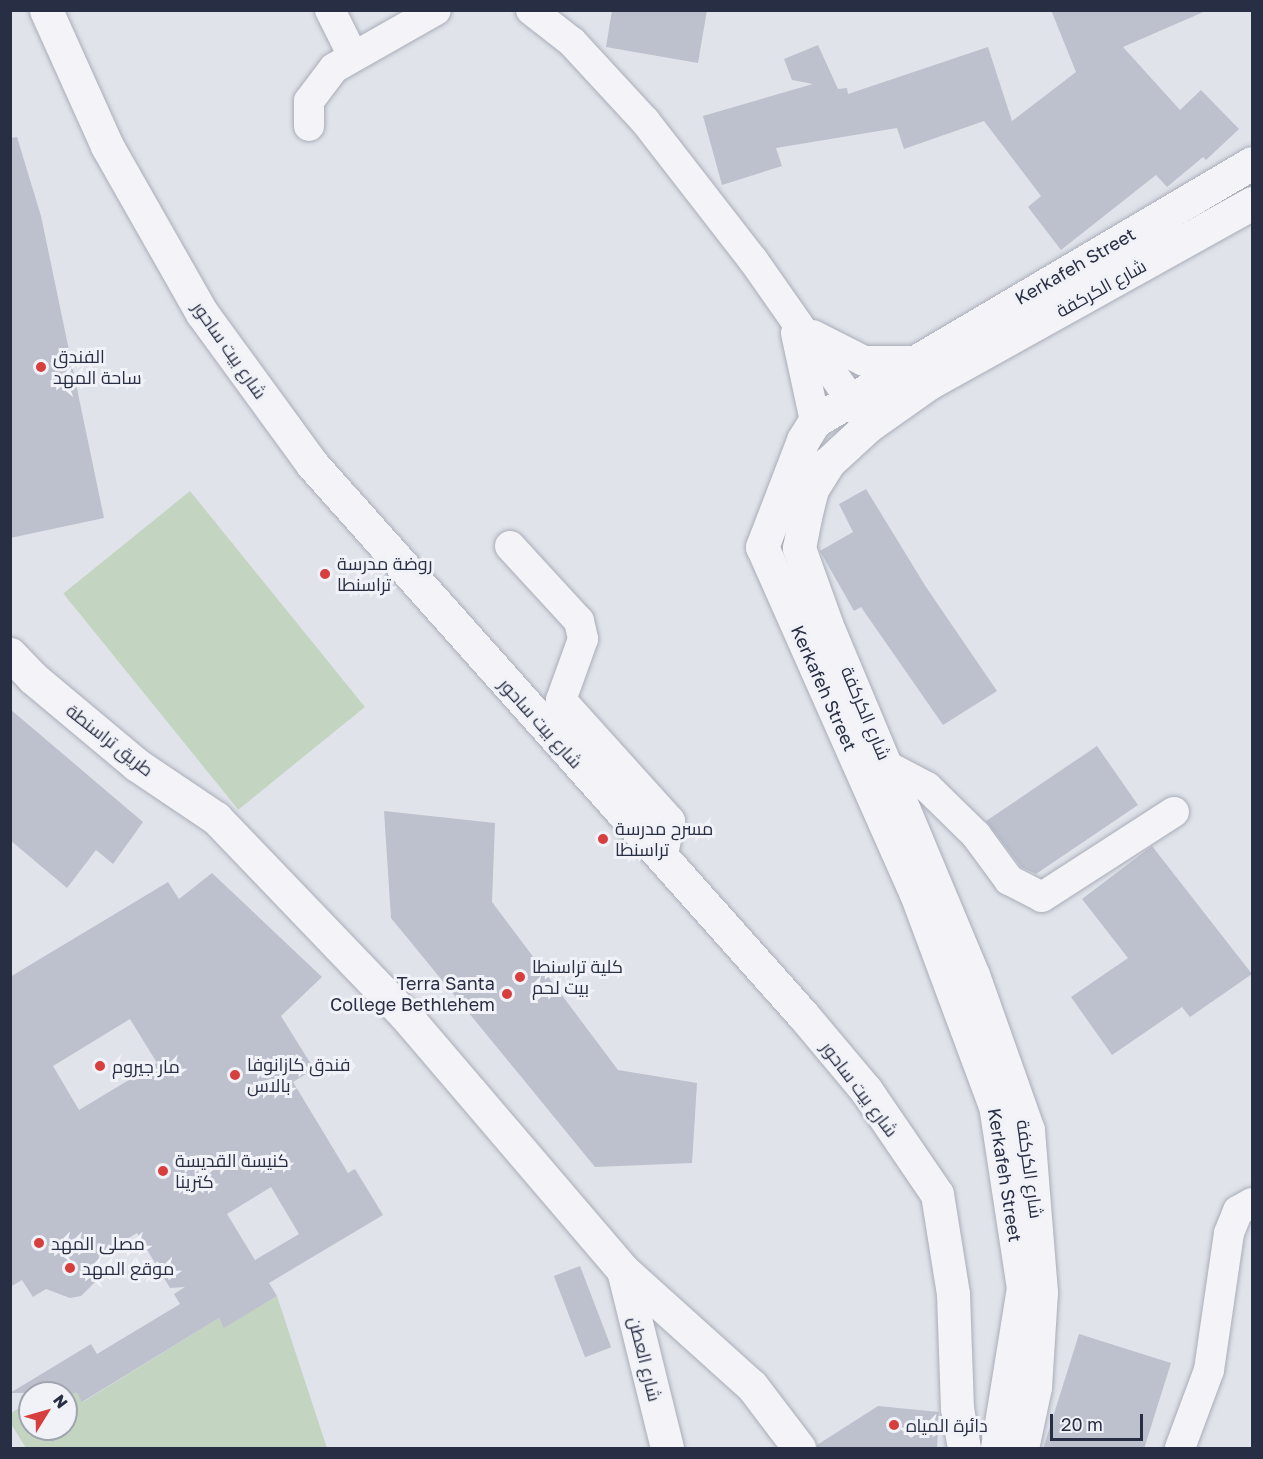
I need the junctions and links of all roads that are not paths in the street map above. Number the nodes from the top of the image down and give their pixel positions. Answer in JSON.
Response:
{"nodes":[{"id":1,"x":46,"y":10,"type":"edge"},
{"id":2,"x":330,"y":10,"type":"edge"},
{"id":3,"x":436,"y":10,"type":"edge"},
{"id":4,"x":531,"y":10,"type":"edge"},
{"id":5,"x":353,"y":56,"type":"junction"},
{"id":6,"x":309,"y":126,"type":"dead end"},
{"id":7,"x":1252,"y":163,"type":"edge"},
{"id":8,"x":1252,"y":203,"type":"edge"},
{"id":9,"x":792,"y":318,"type":"junction"},
{"id":10,"x":912,"y":361,"type":"junction"},
{"id":11,"x":852,"y":397,"type":"junction"},
{"id":12,"x":815,"y":421,"type":"junction"},
{"id":13,"x":868,"y":426,"type":"junction"},
{"id":14,"x":510,"y":546,"type":"dead end"},
{"id":15,"x":10,"y":654,"type":"edge"},
{"id":16,"x":876,"y":770,"type":"junction"},
{"id":17,"x":1174,"y":812,"type":"dead end"},
{"id":18,"x":662,"y":858,"type":"junction"},
{"id":19,"x":1252,"y":1203,"type":"edge"},
{"id":20,"x":623,"y":1270,"type":"junction"},
{"id":21,"x":667,"y":1449,"type":"edge"},
{"id":22,"x":799,"y":1449,"type":"edge"},
{"id":23,"x":964,"y":1449,"type":"edge"},
{"id":24,"x":997,"y":1449,"type":"edge"},
{"id":25,"x":1022,"y":1449,"type":"edge"},
{"id":26,"x":1180,"y":1449,"type":"edge"}],
"edges":[{"from":1,"to":18,"type":"street","name":"شارع بيت ساحور"},
{"from":2,"to":5,"type":"street"},
{"from":3,"to":5,"type":"street"},
{"from":4,"to":9,"type":"street"},
{"from":5,"to":6,"type":"street"},
{"from":7,"to":10,"type":"street","name":"Kerkafeh Street"},
{"from":8,"to":13,"type":"street","name":"شارع الكركفة"},
{"from":9,"to":10,"type":"street"},
{"from":9,"to":11,"type":"street"},
{"from":9,"to":12,"type":"street"},
{"from":10,"to":11,"type":"street","name":"Kerkafeh Street"},
{"from":11,"to":12,"type":"street","name":"Kerkafeh Street"},
{"from":11,"to":13,"type":"street"},
{"from":12,"to":16,"type":"street","name":"Kerkafeh Street"},
{"from":13,"to":16,"type":"street","name":"شارع الكركفة"},
{"from":14,"to":18,"type":"street"},
{"from":15,"to":20,"type":"street","name":"طريق تراسنطة"},
{"from":16,"to":17,"type":"street"},
{"from":16,"to":24,"type":"street","name":"Kerkafeh Street"},
{"from":16,"to":25,"type":"street","name":"شارع الكركفة"},
{"from":18,"to":23,"type":"street","name":"شارع بيت ساحور"},
{"from":19,"to":26,"type":"street"},
{"from":20,"to":21,"type":"street","name":"شارع العطن"},
{"from":20,"to":22,"type":"street","name":"طريق تراسنطة"}]}
